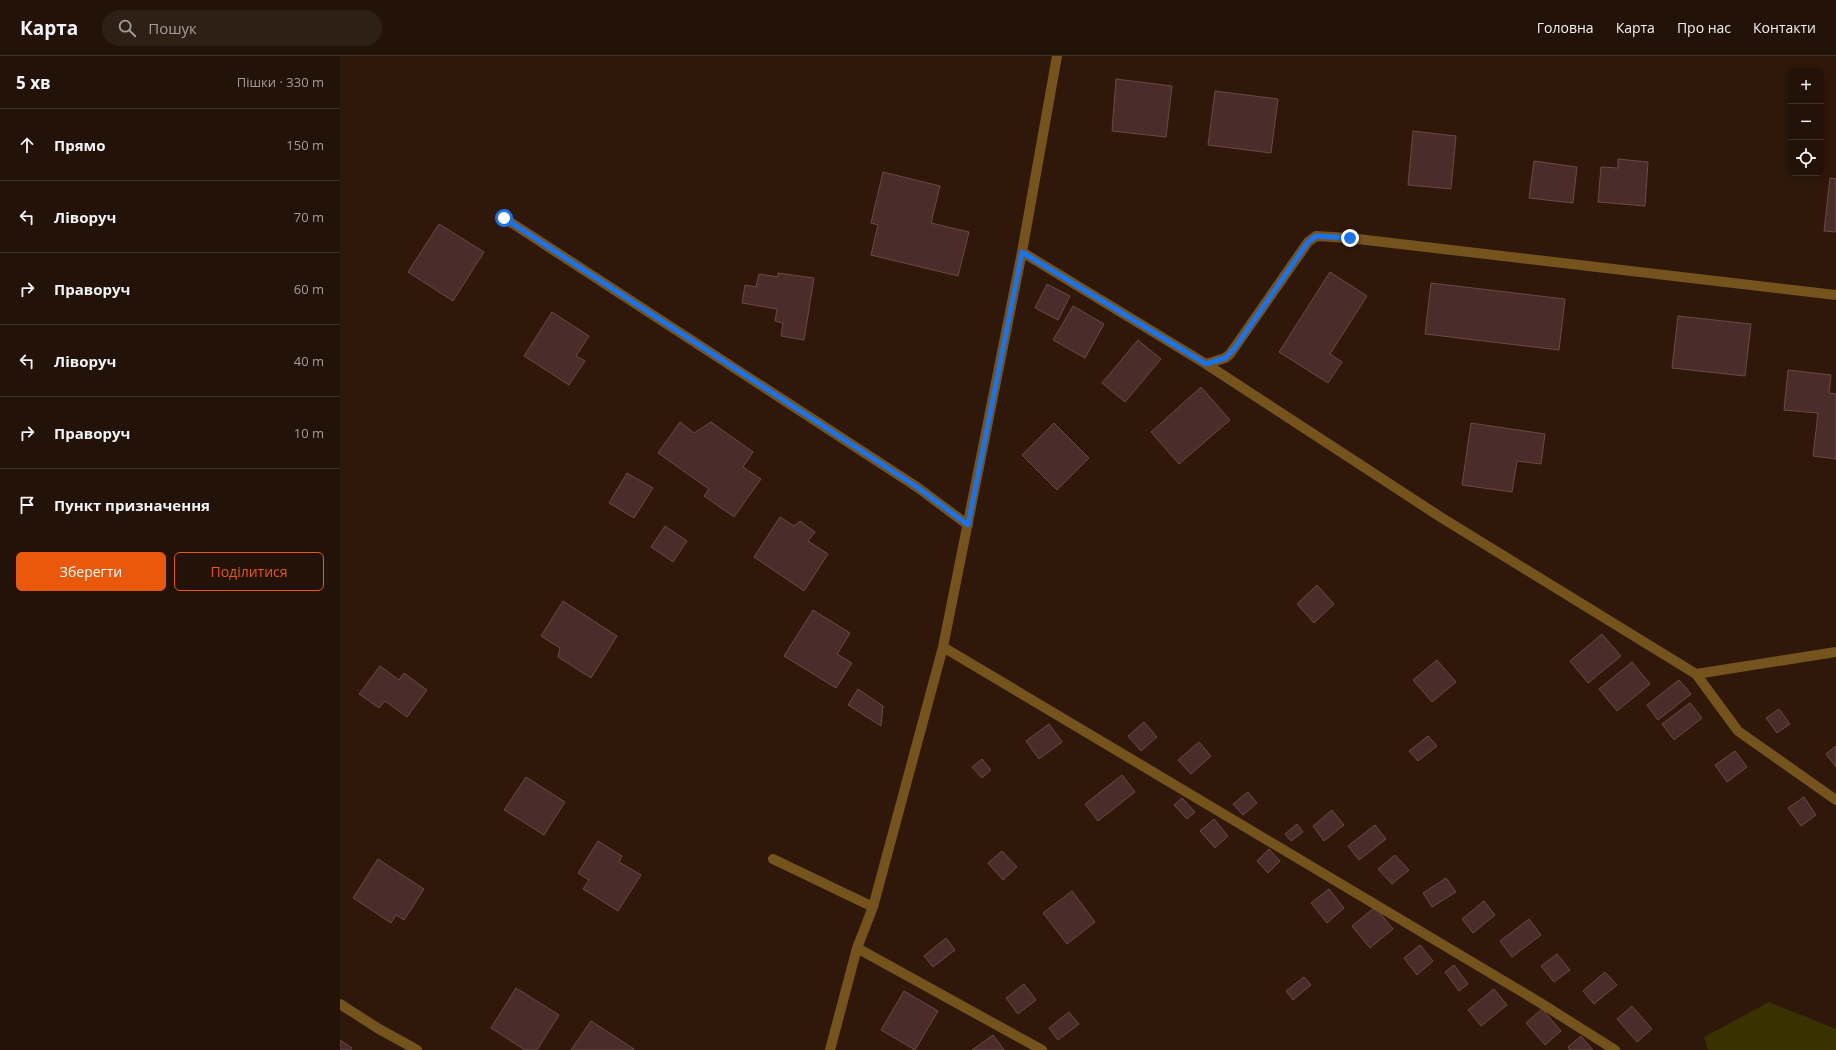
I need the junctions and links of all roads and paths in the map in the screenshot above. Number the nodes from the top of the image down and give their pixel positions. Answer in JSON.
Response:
{"nodes":[{"id":1,"x":1057,"y":56,"type":"edge"},
{"id":2,"x":504,"y":218,"type":"dead end"},
{"id":3,"x":1022,"y":252,"type":"junction"},
{"id":4,"x":1836,"y":295,"type":"edge"},
{"id":5,"x":1206,"y":364,"type":"junction"},
{"id":6,"x":968,"y":525,"type":"junction"},
{"id":7,"x":943,"y":647,"type":"junction"},
{"id":8,"x":1836,"y":652,"type":"edge"},
{"id":9,"x":1696,"y":674,"type":"junction"},
{"id":10,"x":1836,"y":800,"type":"edge"},
{"id":11,"x":773,"y":859,"type":"dead end"},
{"id":12,"x":873,"y":907,"type":"junction"},
{"id":13,"x":857,"y":948,"type":"junction"},
{"id":14,"x":340,"y":1004,"type":"edge"},
{"id":15,"x":417,"y":1050,"type":"edge"},
{"id":16,"x":830,"y":1050,"type":"edge"},
{"id":17,"x":1042,"y":1050,"type":"edge"},
{"id":18,"x":1615,"y":1050,"type":"edge"}],
"edges":[{"from":1,"to":3,"type":"street"},
{"from":2,"to":6,"type":"street"},
{"from":3,"to":5,"type":"street"},
{"from":3,"to":6,"type":"street"},
{"from":4,"to":5,"type":"street"},
{"from":5,"to":9,"type":"street"},
{"from":6,"to":7,"type":"street"},
{"from":7,"to":12,"type":"street"},
{"from":7,"to":18,"type":"street"},
{"from":8,"to":9,"type":"street"},
{"from":9,"to":10,"type":"street"},
{"from":11,"to":12,"type":"street"},
{"from":12,"to":13,"type":"street"},
{"from":13,"to":16,"type":"street"},
{"from":13,"to":17,"type":"street"},
{"from":14,"to":15,"type":"street"}]}
